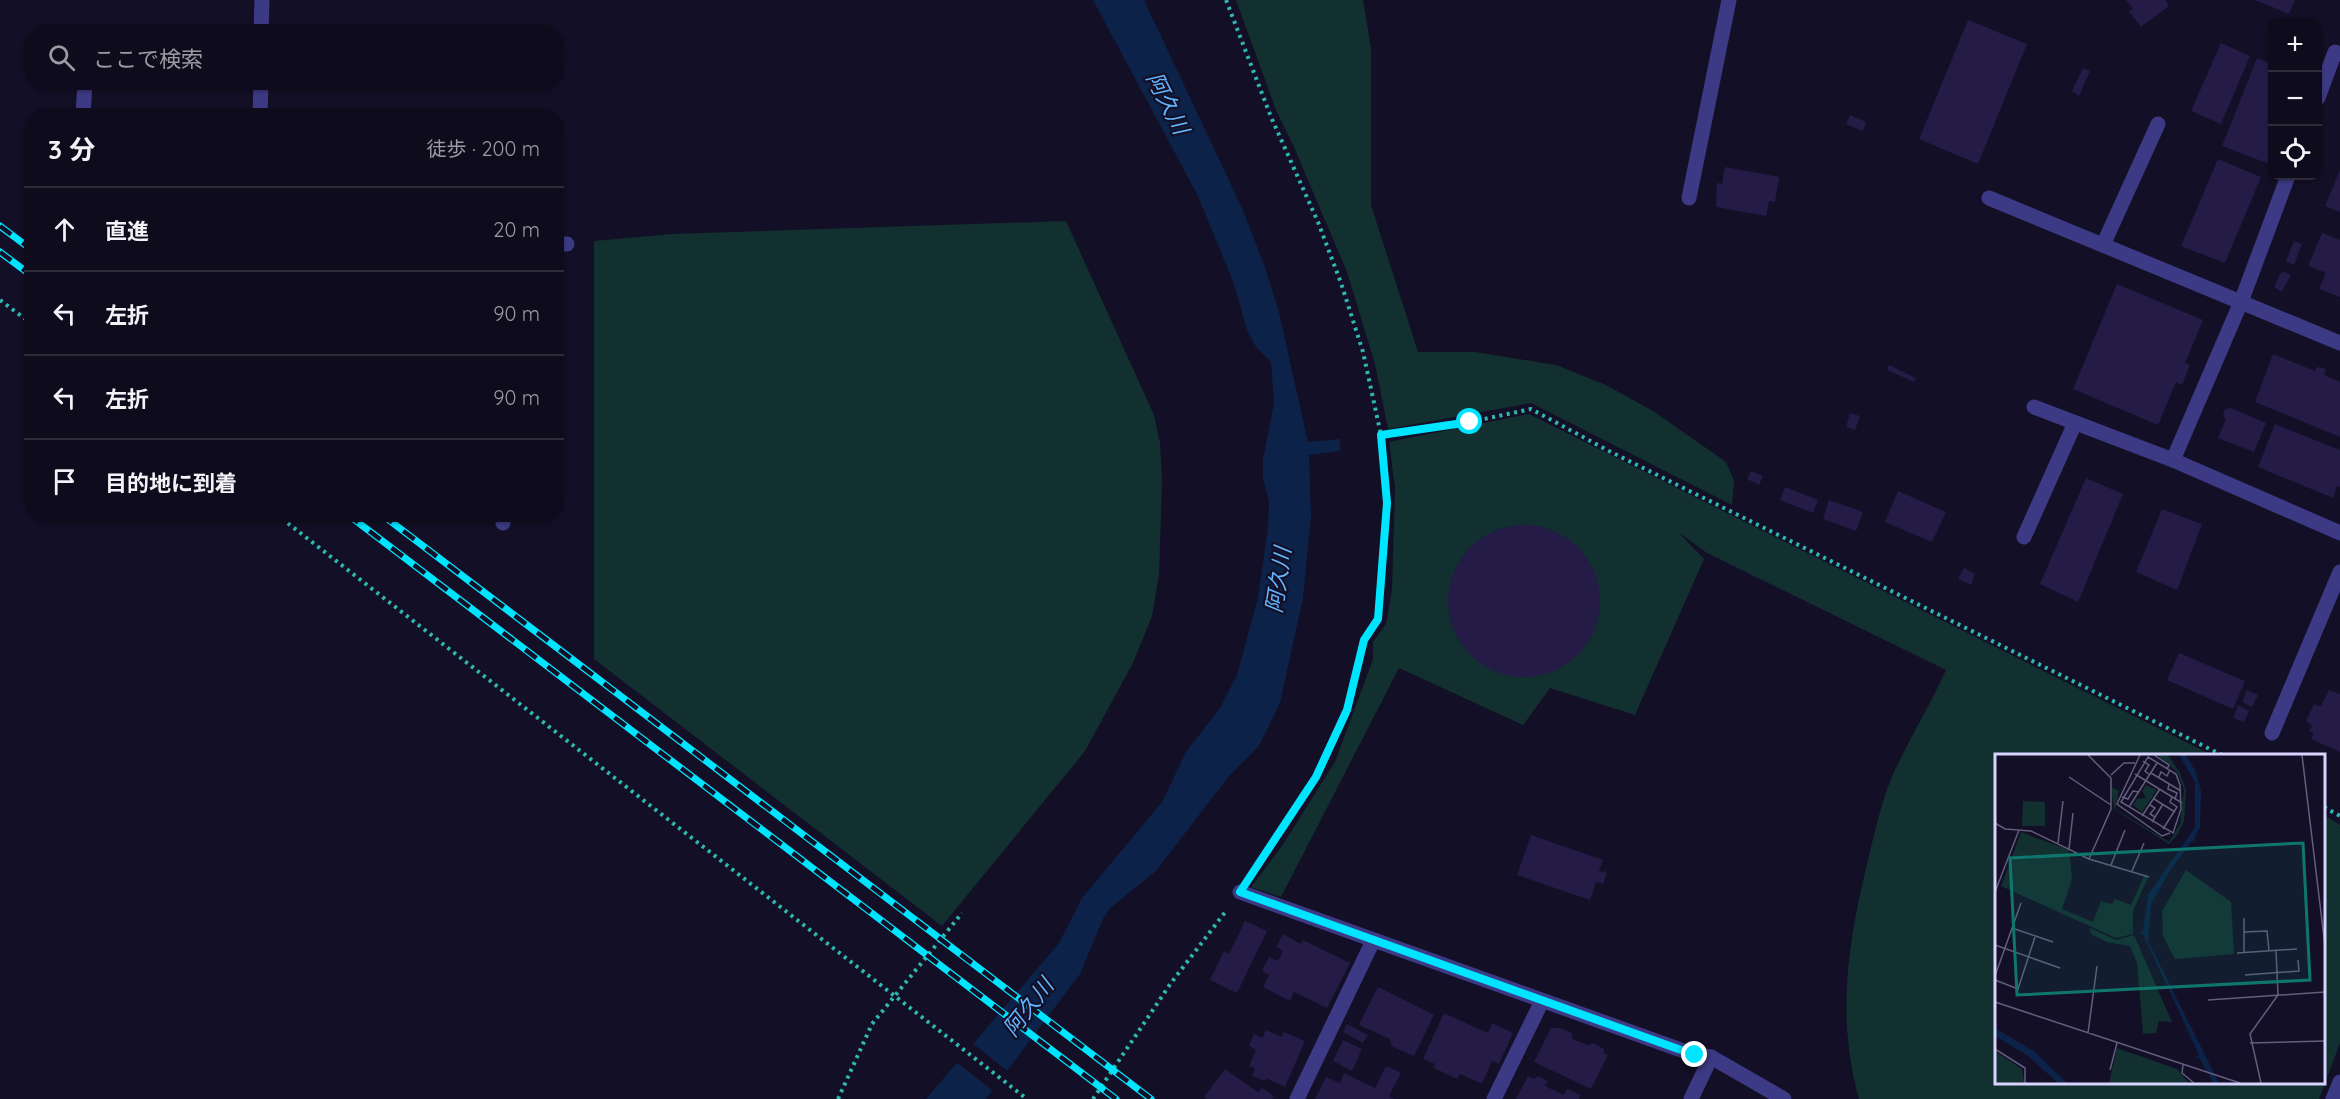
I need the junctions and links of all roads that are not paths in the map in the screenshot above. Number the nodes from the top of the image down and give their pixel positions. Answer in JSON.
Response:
{"nodes":[{"id":1,"x":262,"y":0,"type":"edge"},
{"id":2,"x":1729,"y":0,"type":"edge"},
{"id":3,"x":261,"y":24,"type":"edge"},
{"id":4,"x":2340,"y":54,"type":"edge"},
{"id":5,"x":2322,"y":87,"type":"edge"},
{"id":6,"x":85,"y":90,"type":"edge"},
{"id":7,"x":261,"y":90,"type":"edge"},
{"id":8,"x":83,"y":108,"type":"edge"},
{"id":9,"x":260,"y":108,"type":"edge"},
{"id":10,"x":2158,"y":124,"type":"dead end"},
{"id":11,"x":2287,"y":180,"type":"edge"},
{"id":12,"x":1689,"y":198,"type":"dead end"},
{"id":13,"x":1989,"y":198,"type":"dead end"},
{"id":14,"x":2103,"y":245,"type":"junction"},
{"id":15,"x":2241,"y":302,"type":"junction"},
{"id":16,"x":2340,"y":344,"type":"edge"},
{"id":17,"x":2034,"y":407,"type":"dead end"},
{"id":18,"x":2075,"y":423,"type":"junction"},
{"id":19,"x":2173,"y":460,"type":"junction"},
{"id":20,"x":2340,"y":532,"type":"edge"},
{"id":21,"x":2024,"y":537,"type":"dead end"},
{"id":22,"x":2340,"y":572,"type":"edge"},
{"id":23,"x":2272,"y":733,"type":"dead end"},
{"id":24,"x":1240,"y":892,"type":"road end"},
{"id":25,"x":1373,"y":941,"type":"junction"},
{"id":26,"x":1542,"y":1001,"type":"junction"},
{"id":27,"x":1711,"y":1057,"type":"junction"},
{"id":28,"x":2340,"y":1082,"type":"edge"},
{"id":29,"x":1297,"y":1099,"type":"edge"},
{"id":30,"x":1494,"y":1099,"type":"edge"},
{"id":31,"x":1692,"y":1099,"type":"edge"},
{"id":32,"x":1784,"y":1099,"type":"edge"},
{"id":33,"x":2333,"y":1099,"type":"edge"}],
"edges":[{"from":1,"to":3,"type":"street"},
{"from":2,"to":12,"type":"street"},
{"from":4,"to":5,"type":"street"},
{"from":6,"to":8,"type":"street"},
{"from":7,"to":9,"type":"street"},
{"from":10,"to":14,"type":"street"},
{"from":11,"to":15,"type":"street"},
{"from":13,"to":14,"type":"street"},
{"from":14,"to":15,"type":"street"},
{"from":15,"to":16,"type":"street"},
{"from":15,"to":19,"type":"street"},
{"from":17,"to":18,"type":"street"},
{"from":18,"to":19,"type":"street"},
{"from":18,"to":21,"type":"street"},
{"from":19,"to":20,"type":"street"},
{"from":22,"to":23,"type":"street"},
{"from":24,"to":25,"type":"street"},
{"from":25,"to":26,"type":"street"},
{"from":25,"to":29,"type":"street"},
{"from":26,"to":27,"type":"street"},
{"from":26,"to":30,"type":"street"},
{"from":27,"to":31,"type":"street"},
{"from":27,"to":32,"type":"street"},
{"from":28,"to":33,"type":"street"}]}
